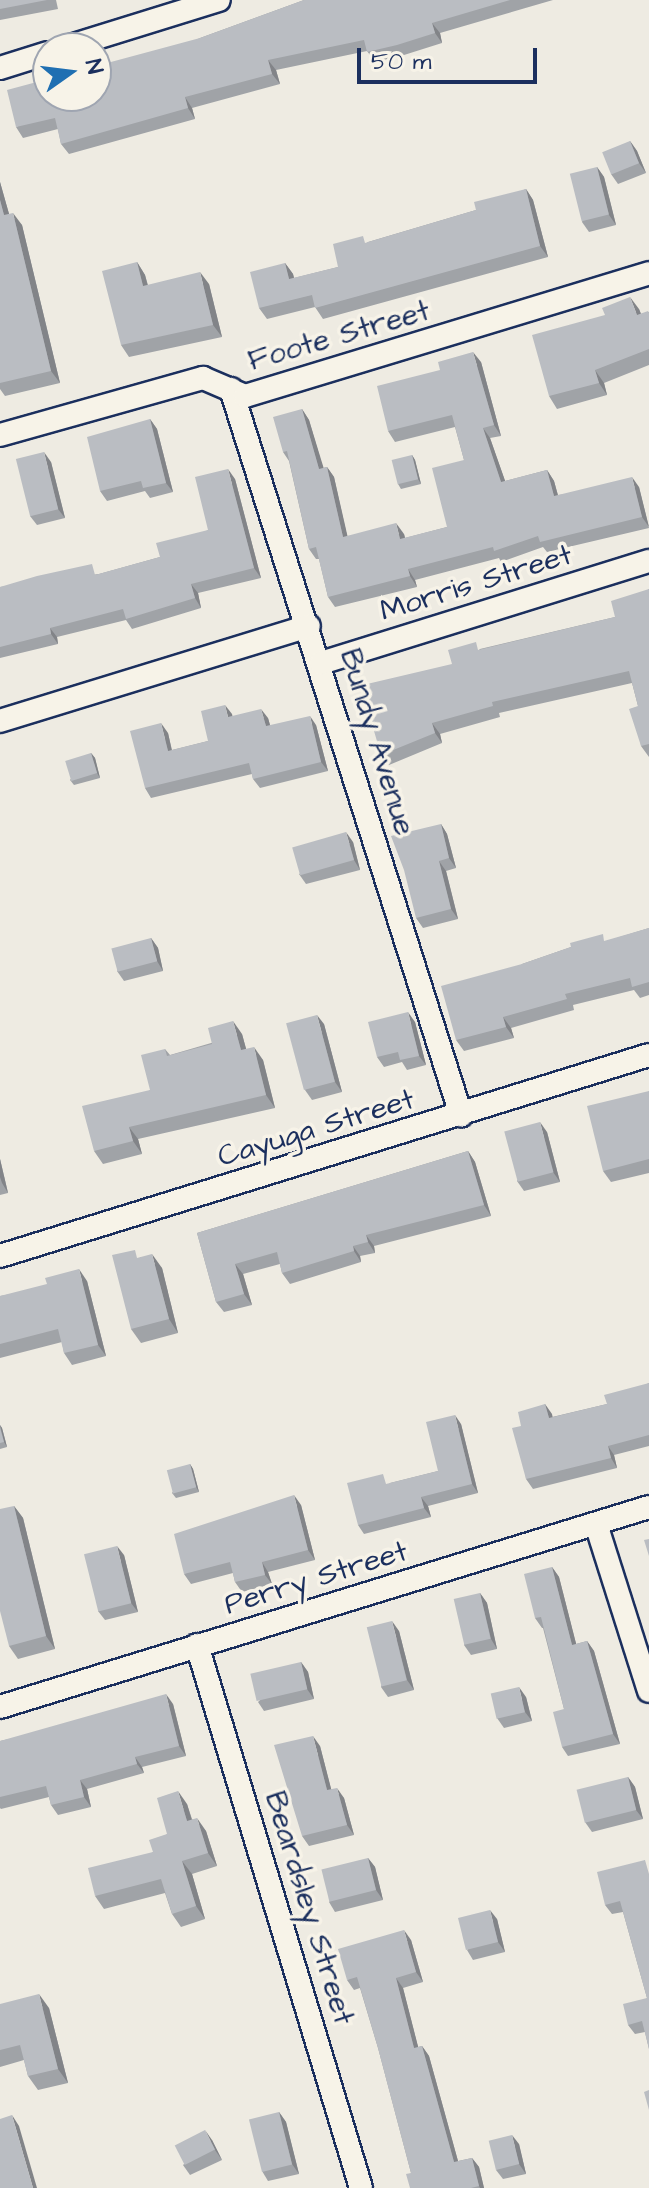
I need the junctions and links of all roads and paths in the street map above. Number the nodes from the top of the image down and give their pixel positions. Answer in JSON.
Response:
{"nodes":[{"id":1,"x":219,"y":0,"type":"edge"},
{"id":2,"x":112,"y":33,"type":"edge"},
{"id":3,"x":32,"y":58,"type":"edge"},
{"id":4,"x":0,"y":68,"type":"edge"},
{"id":5,"x":649,"y":273,"type":"edge"},
{"id":6,"x":231,"y":389,"type":"junction"},
{"id":7,"x":0,"y":435,"type":"edge"},
{"id":8,"x":649,"y":561,"type":"edge"},
{"id":9,"x":309,"y":626,"type":"junction"},
{"id":10,"x":321,"y":663,"type":"junction"},
{"id":11,"x":0,"y":721,"type":"edge"},
{"id":12,"x":649,"y":1055,"type":"edge"},
{"id":13,"x":461,"y":1115,"type":"junction"},
{"id":14,"x":0,"y":1256,"type":"edge"},
{"id":15,"x":649,"y":1507,"type":"edge"},
{"id":16,"x":596,"y":1524,"type":"junction"},
{"id":17,"x":197,"y":1645,"type":"junction"},
{"id":18,"x":649,"y":1691,"type":"edge"},
{"id":19,"x":0,"y":1707,"type":"edge"},
{"id":20,"x":361,"y":2188,"type":"edge"}],
"edges":[{"from":1,"to":2,"type":"street"},
{"from":3,"to":4,"type":"street"},
{"from":5,"to":6,"type":"street","name":"Foote Street"},
{"from":6,"to":7,"type":"street","name":"Foote Street"},
{"from":6,"to":9,"type":"street","name":"Bundy Avenue"},
{"from":8,"to":10,"type":"street","name":"Morris Street"},
{"from":9,"to":10,"type":"street","name":"Bundy Avenue"},
{"from":9,"to":11,"type":"street"},
{"from":10,"to":13,"type":"street","name":"Bundy Avenue"},
{"from":12,"to":13,"type":"street","name":"Cayuga Street"},
{"from":13,"to":14,"type":"street","name":"Cayuga Street"},
{"from":15,"to":16,"type":"street","name":"Perry Street"},
{"from":16,"to":17,"type":"street","name":"Perry Street"},
{"from":16,"to":18,"type":"street"},
{"from":17,"to":19,"type":"street","name":"Perry Street"},
{"from":17,"to":20,"type":"street","name":"Beardsley Street"}]}
